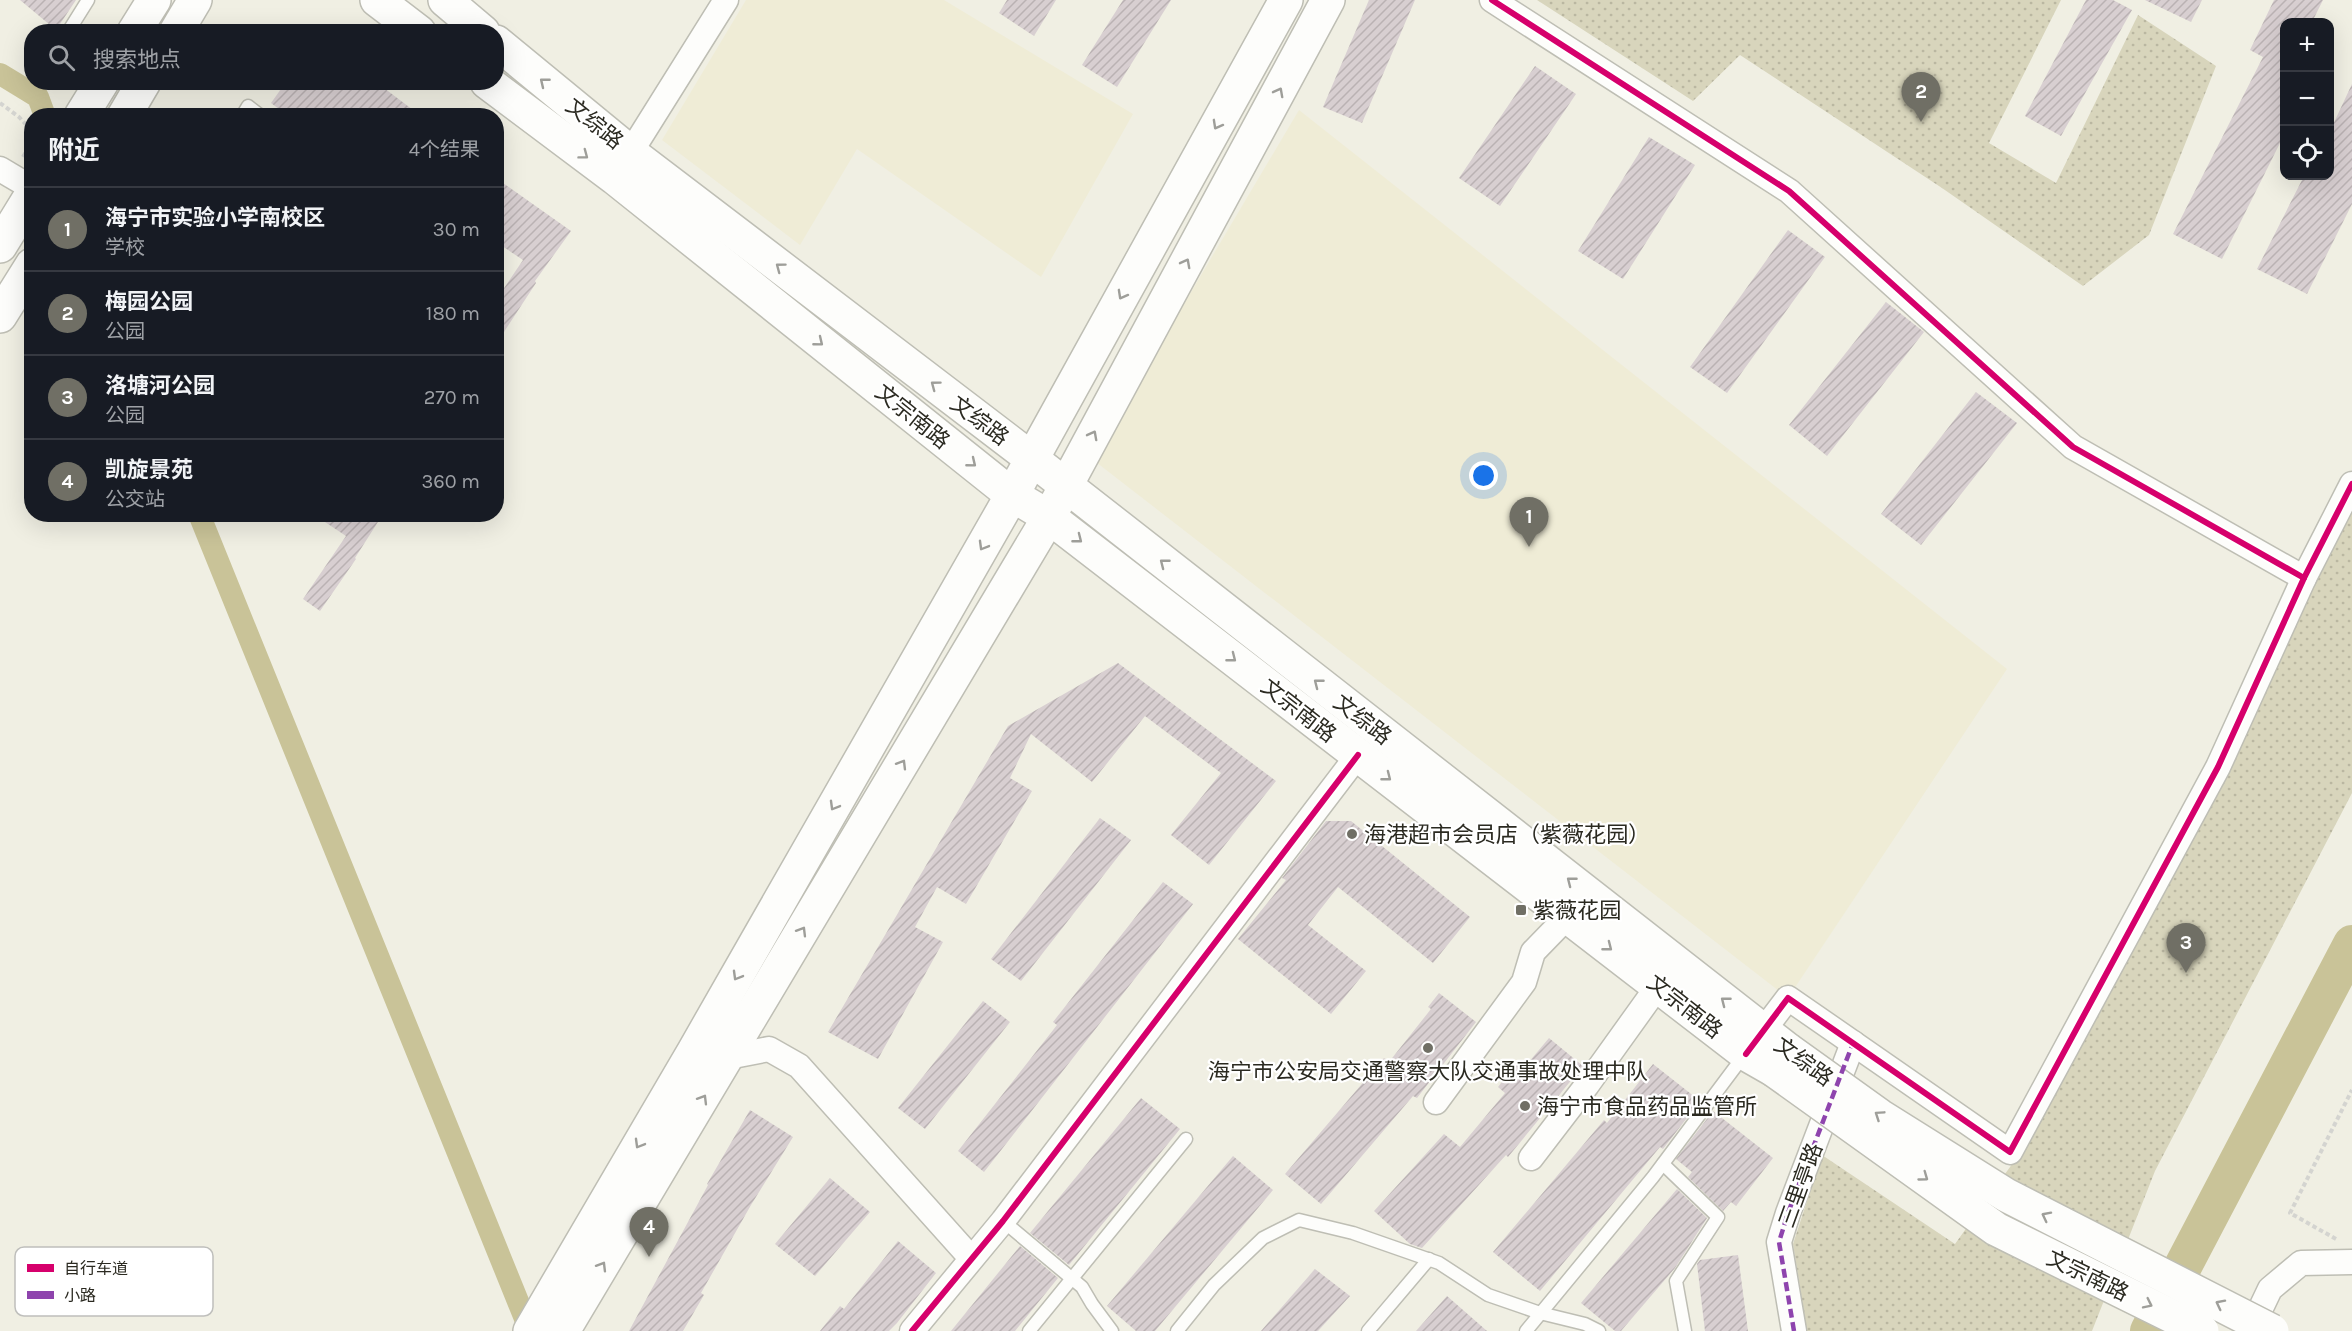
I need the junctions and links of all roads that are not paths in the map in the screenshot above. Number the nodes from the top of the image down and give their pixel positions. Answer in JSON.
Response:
{"nodes":[{"id":1,"x":88,"y":0,"type":"edge"},
{"id":2,"x":154,"y":0,"type":"edge"},
{"id":3,"x":195,"y":0,"type":"edge"},
{"id":4,"x":376,"y":0,"type":"edge"},
{"id":5,"x":445,"y":0,"type":"edge"},
{"id":6,"x":726,"y":0,"type":"edge"},
{"id":7,"x":1286,"y":0,"type":"edge"},
{"id":8,"x":1328,"y":0,"type":"edge"},
{"id":9,"x":1492,"y":0,"type":"edge"},
{"id":10,"x":73,"y":24,"type":"edge"},
{"id":11,"x":139,"y":24,"type":"edge"},
{"id":12,"x":181,"y":24,"type":"edge"},
{"id":13,"x":408,"y":24,"type":"edge"},
{"id":14,"x":474,"y":24,"type":"edge"},
{"id":15,"x":504,"y":50,"type":"edge"},
{"id":16,"x":97,"y":90,"type":"edge"},
{"id":17,"x":139,"y":90,"type":"edge"},
{"id":18,"x":500,"y":90,"type":"edge"},
{"id":19,"x":86,"y":108,"type":"edge"},
{"id":20,"x":129,"y":108,"type":"edge"},
{"id":21,"x":623,"y":165,"type":"junction"},
{"id":22,"x":0,"y":169,"type":"edge"},
{"id":23,"x":24,"y":183,"type":"edge"},
{"id":24,"x":24,"y":207,"type":"edge"},
{"id":25,"x":0,"y":246,"type":"edge"},
{"id":26,"x":24,"y":278,"type":"edge"},
{"id":27,"x":0,"y":316,"type":"edge"},
{"id":28,"x":1032,"y":459,"type":"junction"},
{"id":29,"x":2352,"y":484,"type":"edge"},
{"id":30,"x":1066,"y":486,"type":"junction"},
{"id":31,"x":1012,"y":495,"type":"junction"},
{"id":32,"x":1049,"y":517,"type":"junction"},
{"id":33,"x":2304,"y":578,"type":"junction"},
{"id":34,"x":1358,"y":755,"type":"junction"},
{"id":35,"x":1568,"y":916,"type":"junction"},
{"id":36,"x":1658,"y":986,"type":"junction"},
{"id":37,"x":1853,"y":1043,"type":"junction"},
{"id":38,"x":694,"y":1051,"type":"junction"},
{"id":39,"x":1768,"y":1051,"type":"junction"},
{"id":40,"x":728,"y":1057,"type":"junction"},
{"id":41,"x":1436,"y":1102,"type":"dead end"},
{"id":42,"x":1186,"y":1139,"type":"dead end"},
{"id":43,"x":1531,"y":1158,"type":"dead end"},
{"id":44,"x":1662,"y":1164,"type":"junction"},
{"id":45,"x":1003,"y":1221,"type":"junction"},
{"id":46,"x":2348,"y":1253,"type":"edge"},
{"id":47,"x":971,"y":1258,"type":"junction"},
{"id":48,"x":1429,"y":1260,"type":"junction"},
{"id":49,"x":1072,"y":1279,"type":"junction"},
{"id":50,"x":563,"y":1313,"type":"edge"},
{"id":51,"x":1540,"y":1313,"type":"junction"},
{"id":52,"x":530,"y":1331,"type":"edge"},
{"id":53,"x":912,"y":1331,"type":"edge"},
{"id":54,"x":1029,"y":1331,"type":"edge"},
{"id":55,"x":1112,"y":1331,"type":"edge"},
{"id":56,"x":1177,"y":1331,"type":"edge"},
{"id":57,"x":1368,"y":1331,"type":"edge"},
{"id":58,"x":1526,"y":1331,"type":"edge"},
{"id":59,"x":1599,"y":1331,"type":"edge"},
{"id":60,"x":1685,"y":1331,"type":"edge"},
{"id":61,"x":1794,"y":1331,"type":"edge"},
{"id":62,"x":2202,"y":1331,"type":"edge"},
{"id":63,"x":2250,"y":1331,"type":"edge"},
{"id":64,"x":2272,"y":1331,"type":"edge"}],
"edges":[{"from":1,"to":10,"type":"lane"},
{"from":2,"to":11,"type":"main road"},
{"from":3,"to":12,"type":"main road"},
{"from":4,"to":13,"type":"main road"},
{"from":5,"to":14,"type":"main road"},
{"from":6,"to":21,"type":"street"},
{"from":7,"to":28,"type":"main road","one_way":true},
{"from":30,"to":8,"type":"main road","one_way":true},
{"from":9,"to":33,"type":"street"},
{"from":21,"to":15,"type":"main road","name":"文综路","one_way":true},
{"from":16,"to":19,"type":"main road"},
{"from":17,"to":20,"type":"main road"},
{"from":18,"to":21,"type":"main road","name":"文宗南路","one_way":true},
{"from":28,"to":21,"type":"main road","name":"文综路","one_way":true},
{"from":21,"to":31,"type":"main road","name":"文宗南路","one_way":true},
{"from":22,"to":23,"type":"street"},
{"from":24,"to":25,"type":"main road"},
{"from":26,"to":27,"type":"main road"},
{"from":28,"to":30,"type":"main road","name":"文综路"},
{"from":28,"to":31,"type":"main road"},
{"from":29,"to":33,"type":"street"},
{"from":30,"to":32,"type":"main road"},
{"from":39,"to":30,"type":"main road","name":"文综路","one_way":true},
{"from":31,"to":32,"type":"main road","name":"文宗南路"},
{"from":31,"to":38,"type":"main road","one_way":true},
{"from":32,"to":34,"type":"main road","name":"文宗南路","one_way":true},
{"from":40,"to":32,"type":"main road","one_way":true},
{"from":33,"to":37,"type":"street"},
{"from":34,"to":35,"type":"main road","name":"文宗南路","one_way":true},
{"from":34,"to":45,"type":"street"},
{"from":35,"to":36,"type":"main road","name":"文宗南路","one_way":true},
{"from":35,"to":41,"type":"street"},
{"from":36,"to":39,"type":"main road","name":"文宗南路"},
{"from":36,"to":43,"type":"street"},
{"from":37,"to":39,"type":"street"},
{"from":37,"to":61,"type":"street","name":"三里亭路"},
{"from":38,"to":40,"type":"street"},
{"from":38,"to":50,"type":"main road","one_way":true},
{"from":39,"to":44,"type":"lane"},
{"from":39,"to":62,"type":"main road","name":"文宗南路","one_way":true,"bridge":true},
{"from":64,"to":39,"type":"main road","name":"文综路","one_way":true,"bridge":true},
{"from":40,"to":47,"type":"street"},
{"from":50,"to":40,"type":"main road","one_way":true},
{"from":42,"to":49,"type":"lane"},
{"from":44,"to":51,"type":"lane"},
{"from":44,"to":60,"type":"lane"},
{"from":45,"to":47,"type":"street"},
{"from":45,"to":49,"type":"lane"},
{"from":46,"to":63,"type":"street"},
{"from":47,"to":53,"type":"street"},
{"from":48,"to":51,"type":"lane"},
{"from":48,"to":56,"type":"lane"},
{"from":48,"to":57,"type":"lane"},
{"from":49,"to":54,"type":"lane"},
{"from":49,"to":55,"type":"lane"},
{"from":50,"to":52,"type":"main road"},
{"from":51,"to":58,"type":"lane"},
{"from":51,"to":59,"type":"lane"}]}
